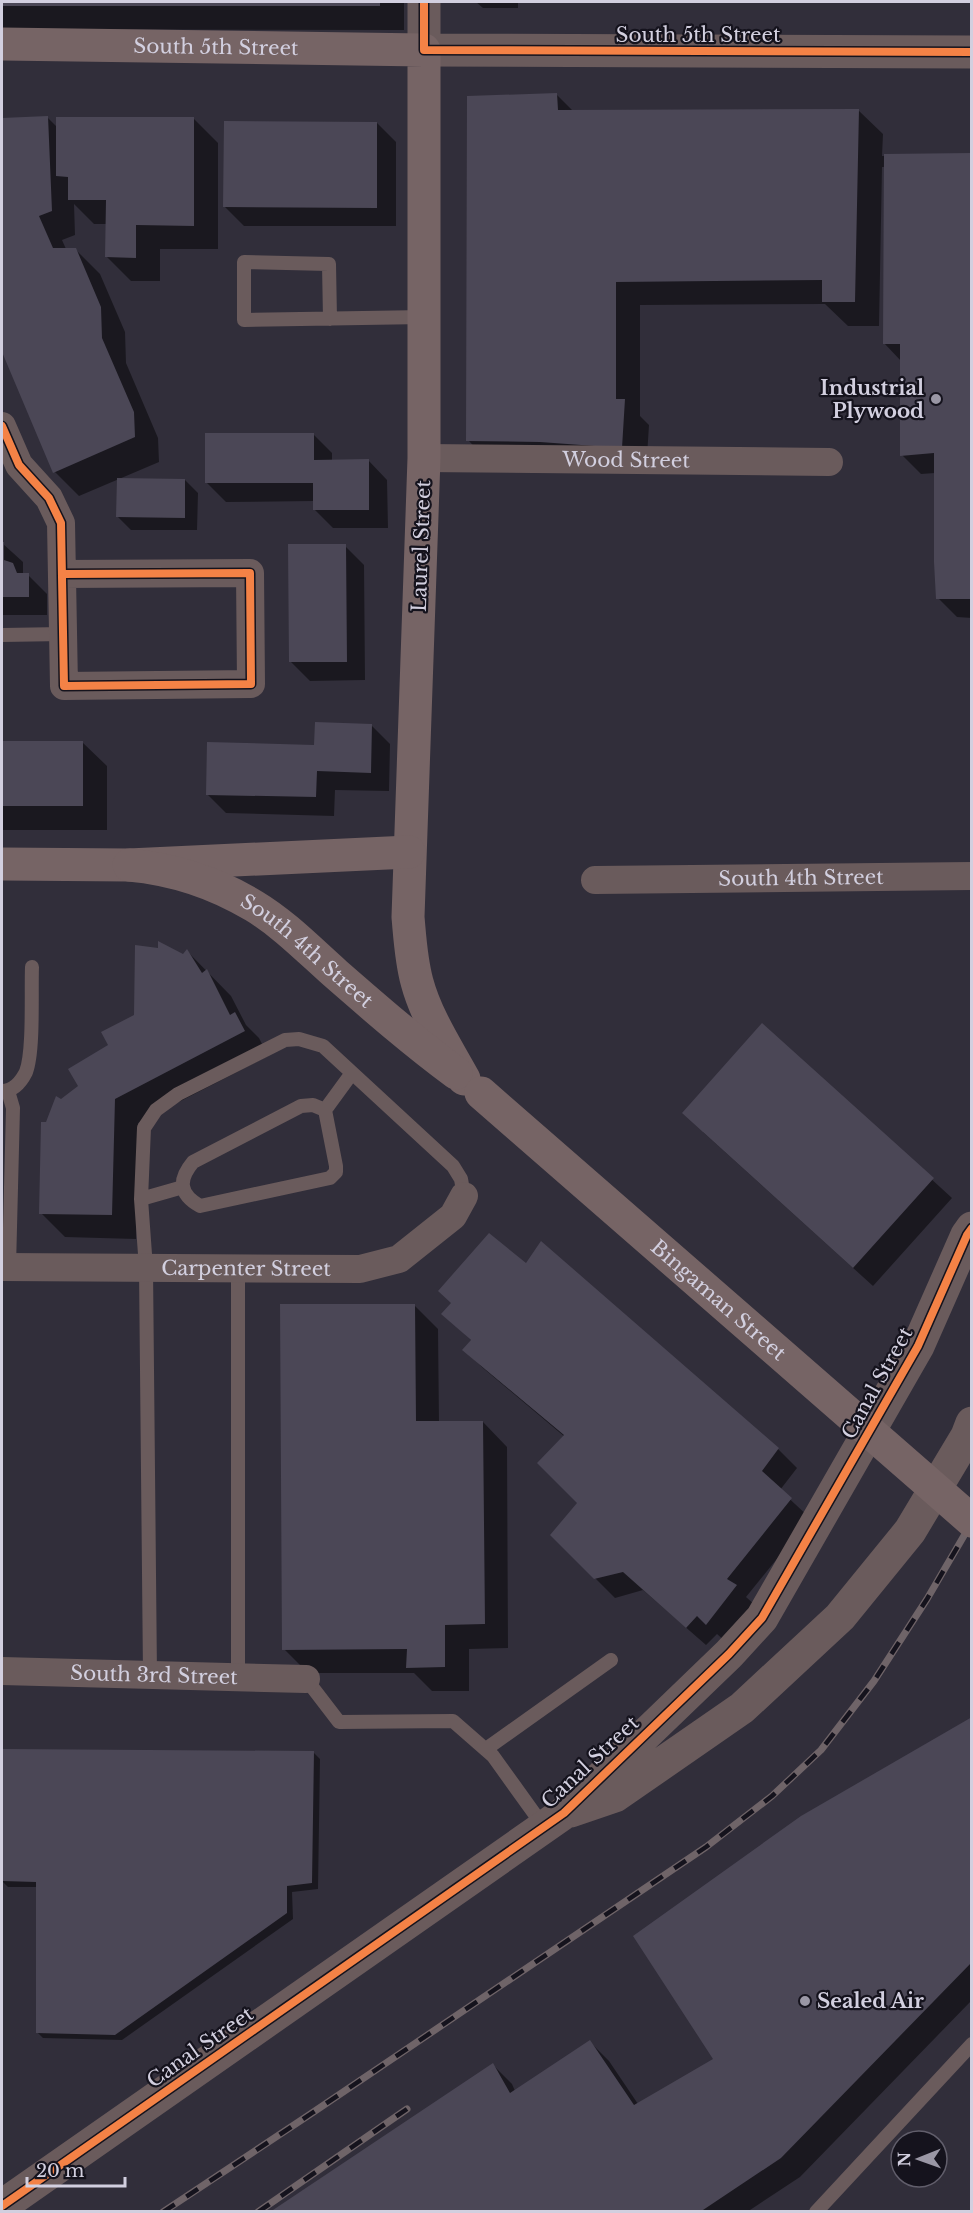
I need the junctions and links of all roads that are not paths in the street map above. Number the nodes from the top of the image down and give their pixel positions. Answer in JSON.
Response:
{"nodes":[{"id":1,"x":424,"y":2,"type":"edge"},
{"id":2,"x":2,"y":44,"type":"edge"},
{"id":3,"x":424,"y":50,"type":"junction"},
{"id":4,"x":972,"y":52,"type":"edge"},
{"id":5,"x":425,"y":317,"type":"junction"},
{"id":6,"x":330,"y":319,"type":"junction"},
{"id":7,"x":2,"y":426,"type":"edge"},
{"id":8,"x":424,"y":458,"type":"junction"},
{"id":9,"x":829,"y":462,"type":"dead end"},
{"id":10,"x":10,"y":469,"type":"edge"},
{"id":11,"x":62,"y":574,"type":"junction"},
{"id":12,"x":2,"y":634,"type":"edge"},
{"id":13,"x":63,"y":634,"type":"junction"},
{"id":14,"x":410,"y":852,"type":"junction"},
{"id":15,"x":2,"y":864,"type":"edge"},
{"id":16,"x":129,"y":865,"type":"junction"},
{"id":17,"x":972,"y":876,"type":"edge"},
{"id":18,"x":595,"y":880,"type":"dead end"},
{"id":19,"x":32,"y":968,"type":"dead end"},
{"id":20,"x":352,"y":1073,"type":"junction"},
{"id":21,"x":472,"y":1086,"type":"junction"},
{"id":22,"x":5,"y":1091,"type":"edge"},
{"id":23,"x":325,"y":1110,"type":"junction"},
{"id":24,"x":183,"y":1187,"type":"junction"},
{"id":25,"x":464,"y":1196,"type":"joint"},
{"id":26,"x":141,"y":1199,"type":"junction"},
{"id":27,"x":972,"y":1228,"type":"edge"},
{"id":28,"x":5,"y":1267,"type":"edge"},
{"id":29,"x":146,"y":1268,"type":"junction"},
{"id":30,"x":238,"y":1269,"type":"junction"},
{"id":31,"x":972,"y":1423,"type":"edge"},
{"id":32,"x":972,"y":1521,"type":"edge"},
{"id":33,"x":611,"y":1660,"type":"dead end"},
{"id":34,"x":2,"y":1671,"type":"edge"},
{"id":35,"x":150,"y":1675,"type":"junction"},
{"id":36,"x":238,"y":1677,"type":"junction"},
{"id":37,"x":306,"y":1679,"type":"joint"},
{"id":38,"x":486,"y":1749,"type":"junction"},
{"id":39,"x":554,"y":1820,"type":"junction"},
{"id":40,"x":972,"y":2044,"type":"edge"},
{"id":41,"x":2,"y":2206,"type":"edge"},
{"id":42,"x":816,"y":2211,"type":"edge"}],
"edges":[{"from":1,"to":3,"type":"street","name":"Laurel Street"},
{"from":2,"to":3,"type":"main road","name":"South 5th Street"},
{"from":3,"to":4,"type":"street","name":"South 5th Street"},
{"from":3,"to":5,"type":"main road","name":"Laurel Street"},
{"from":5,"to":6,"type":"lane"},
{"from":5,"to":8,"type":"main road","name":"Laurel Street"},
{"from":6,"to":6,"type":"lane"},
{"from":7,"to":10,"type":"street"},
{"from":8,"to":9,"type":"street","name":"Wood Street"},
{"from":8,"to":14,"type":"main road","name":"Laurel Street"},
{"from":10,"to":11,"type":"street"},
{"from":11,"to":13,"type":"street"},
{"from":11,"to":13,"type":"street"},
{"from":12,"to":13,"type":"lane"},
{"from":14,"to":16,"type":"main road","name":"South 4th Street"},
{"from":14,"to":21,"type":"main road","name":"Laurel Street"},
{"from":15,"to":16,"type":"main road","name":"South 4th Street"},
{"from":16,"to":21,"type":"main road","name":"South 4th Street"},
{"from":17,"to":18,"type":"street","name":"South 4th Street"},
{"from":19,"to":22,"type":"lane"},
{"from":20,"to":23,"type":"lane"},
{"from":20,"to":25,"type":"lane"},
{"from":20,"to":26,"type":"lane"},
{"from":21,"to":32,"type":"main road","name":"Bingaman Street","bridge":true},
{"from":22,"to":28,"type":"lane"},
{"from":23,"to":24,"type":"lane"},
{"from":23,"to":24,"type":"lane"},
{"from":24,"to":26,"type":"lane"},
{"from":25,"to":30,"type":"street","name":"Carpenter Street"},
{"from":26,"to":29,"type":"lane"},
{"from":27,"to":39,"type":"street","name":"Canal Street"},
{"from":28,"to":29,"type":"street","name":"Carpenter Street"},
{"from":29,"to":30,"type":"street","name":"Carpenter Street"},
{"from":29,"to":35,"type":"lane"},
{"from":30,"to":36,"type":"lane"},
{"from":31,"to":39,"type":"street","name":"Canal Street"},
{"from":33,"to":38,"type":"lane"},
{"from":34,"to":35,"type":"street","name":"South 3rd Street"},
{"from":35,"to":36,"type":"street","name":"South 3rd Street"},
{"from":36,"to":37,"type":"street","name":"South 3rd Street"},
{"from":37,"to":38,"type":"lane"},
{"from":38,"to":39,"type":"lane"},
{"from":39,"to":41,"type":"street","name":"Canal Street"},
{"from":40,"to":42,"type":"lane"}]}
